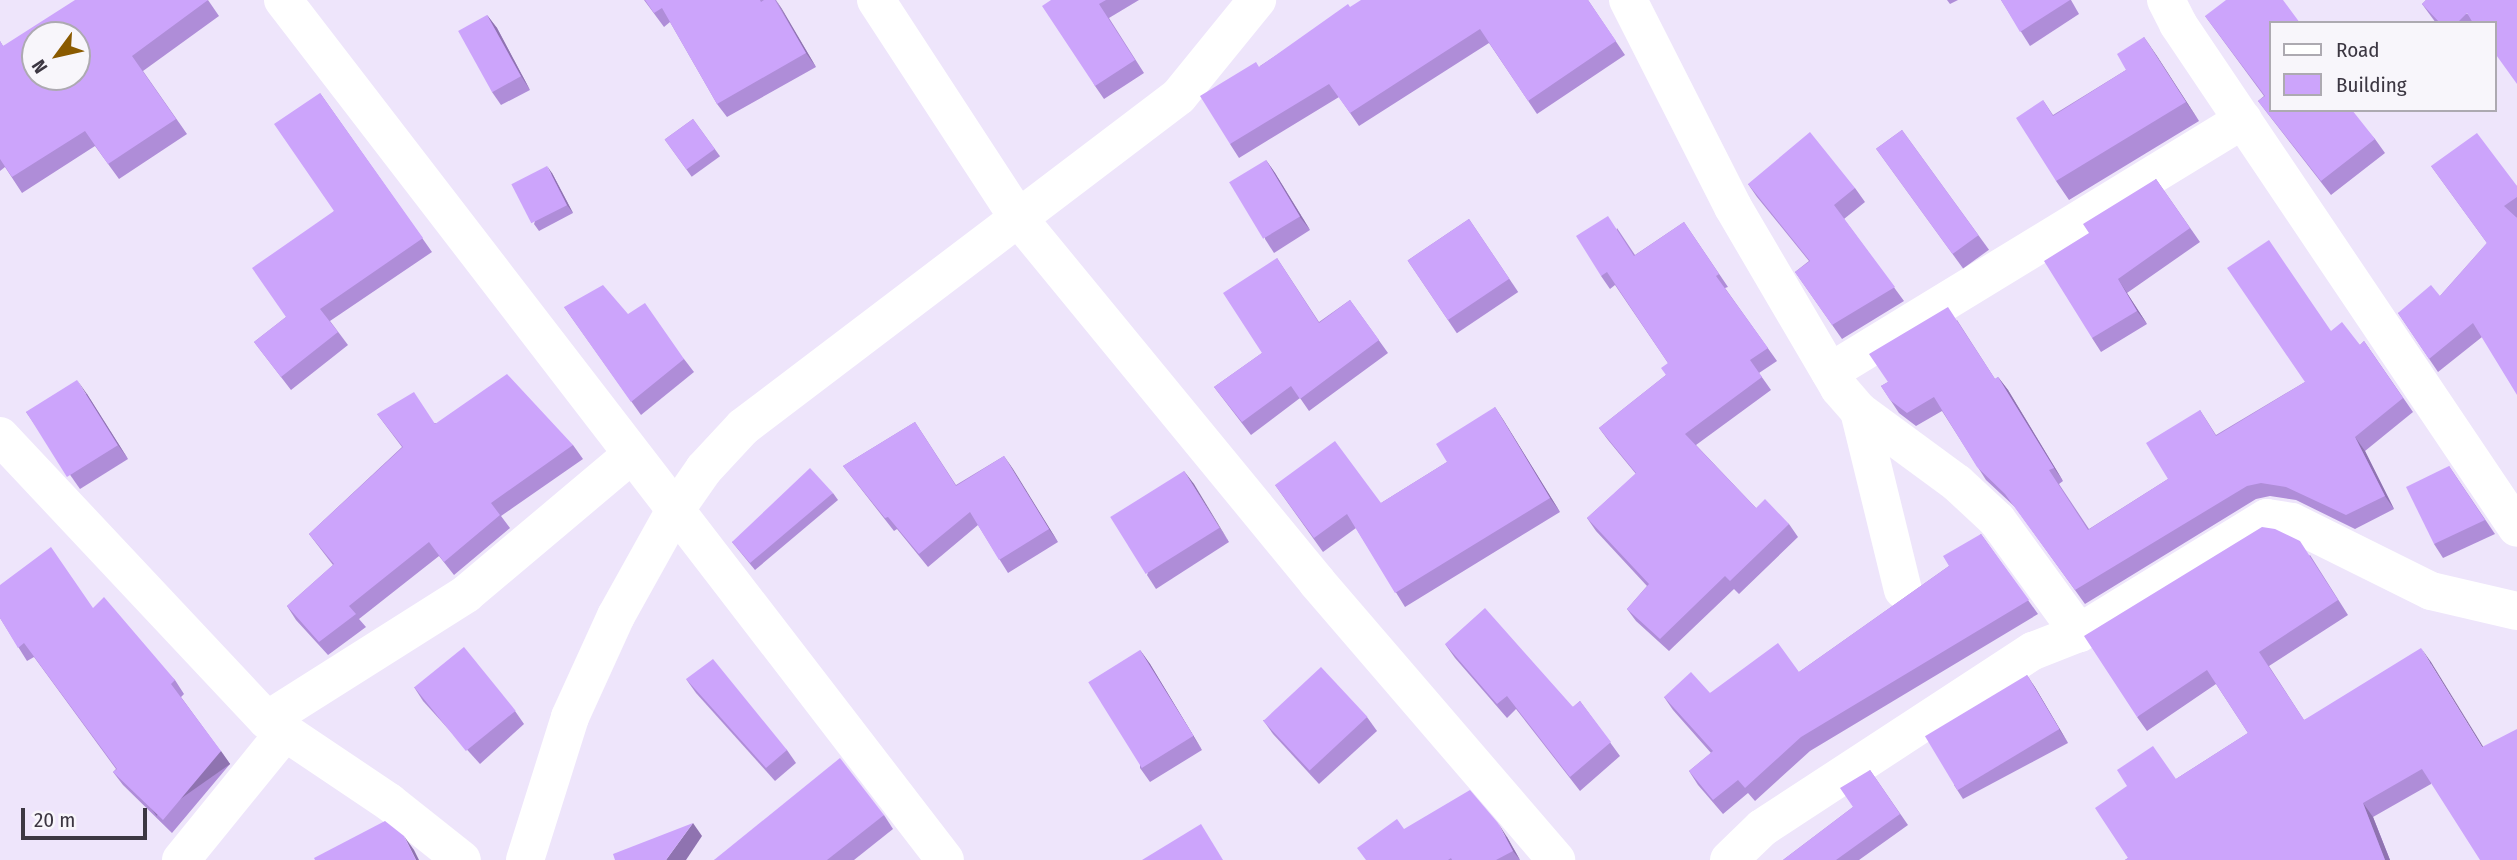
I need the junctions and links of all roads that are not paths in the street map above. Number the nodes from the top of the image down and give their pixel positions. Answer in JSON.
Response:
{"nodes":[{"id":1,"x":283,"y":0,"type":"edge"},
{"id":2,"x":876,"y":0,"type":"edge"},
{"id":3,"x":1257,"y":0,"type":"edge"},
{"id":4,"x":1628,"y":0,"type":"edge"},
{"id":5,"x":2166,"y":0,"type":"edge"},
{"id":6,"x":2244,"y":120,"type":"junction"},
{"id":7,"x":1019,"y":219,"type":"junction"},
{"id":8,"x":1830,"y":372,"type":"junction"},
{"id":9,"x":1859,"y":411,"type":"junction"},
{"id":10,"x":0,"y":436,"type":"edge"},
{"id":11,"x":632,"y":454,"type":"junction"},
{"id":12,"x":674,"y":512,"type":"junction"},
{"id":13,"x":2517,"y":528,"type":"edge"},
{"id":14,"x":1902,"y":590,"type":"dead end"},
{"id":15,"x":2517,"y":611,"type":"edge"},
{"id":16,"x":2079,"y":633,"type":"junction"},
{"id":17,"x":276,"y":726,"type":"junction"},
{"id":18,"x":181,"y":860,"type":"edge"},
{"id":19,"x":462,"y":860,"type":"edge"},
{"id":20,"x":525,"y":860,"type":"edge"},
{"id":21,"x":945,"y":860,"type":"edge"},
{"id":22,"x":1556,"y":860,"type":"edge"},
{"id":23,"x":1729,"y":860,"type":"edge"}],
"edges":[{"from":1,"to":11,"type":"street"},
{"from":2,"to":7,"type":"street"},
{"from":3,"to":7,"type":"street"},
{"from":4,"to":8,"type":"street"},
{"from":5,"to":6,"type":"street"},
{"from":6,"to":8,"type":"street"},
{"from":6,"to":13,"type":"street"},
{"from":7,"to":12,"type":"street"},
{"from":7,"to":22,"type":"street"},
{"from":8,"to":9,"type":"street"},
{"from":9,"to":14,"type":"street"},
{"from":9,"to":16,"type":"street"},
{"from":10,"to":17,"type":"street"},
{"from":11,"to":12,"type":"street"},
{"from":11,"to":17,"type":"street"},
{"from":12,"to":20,"type":"street"},
{"from":12,"to":21,"type":"street"},
{"from":15,"to":16,"type":"street"},
{"from":16,"to":23,"type":"street"},
{"from":17,"to":18,"type":"street"},
{"from":17,"to":19,"type":"street"}]}
